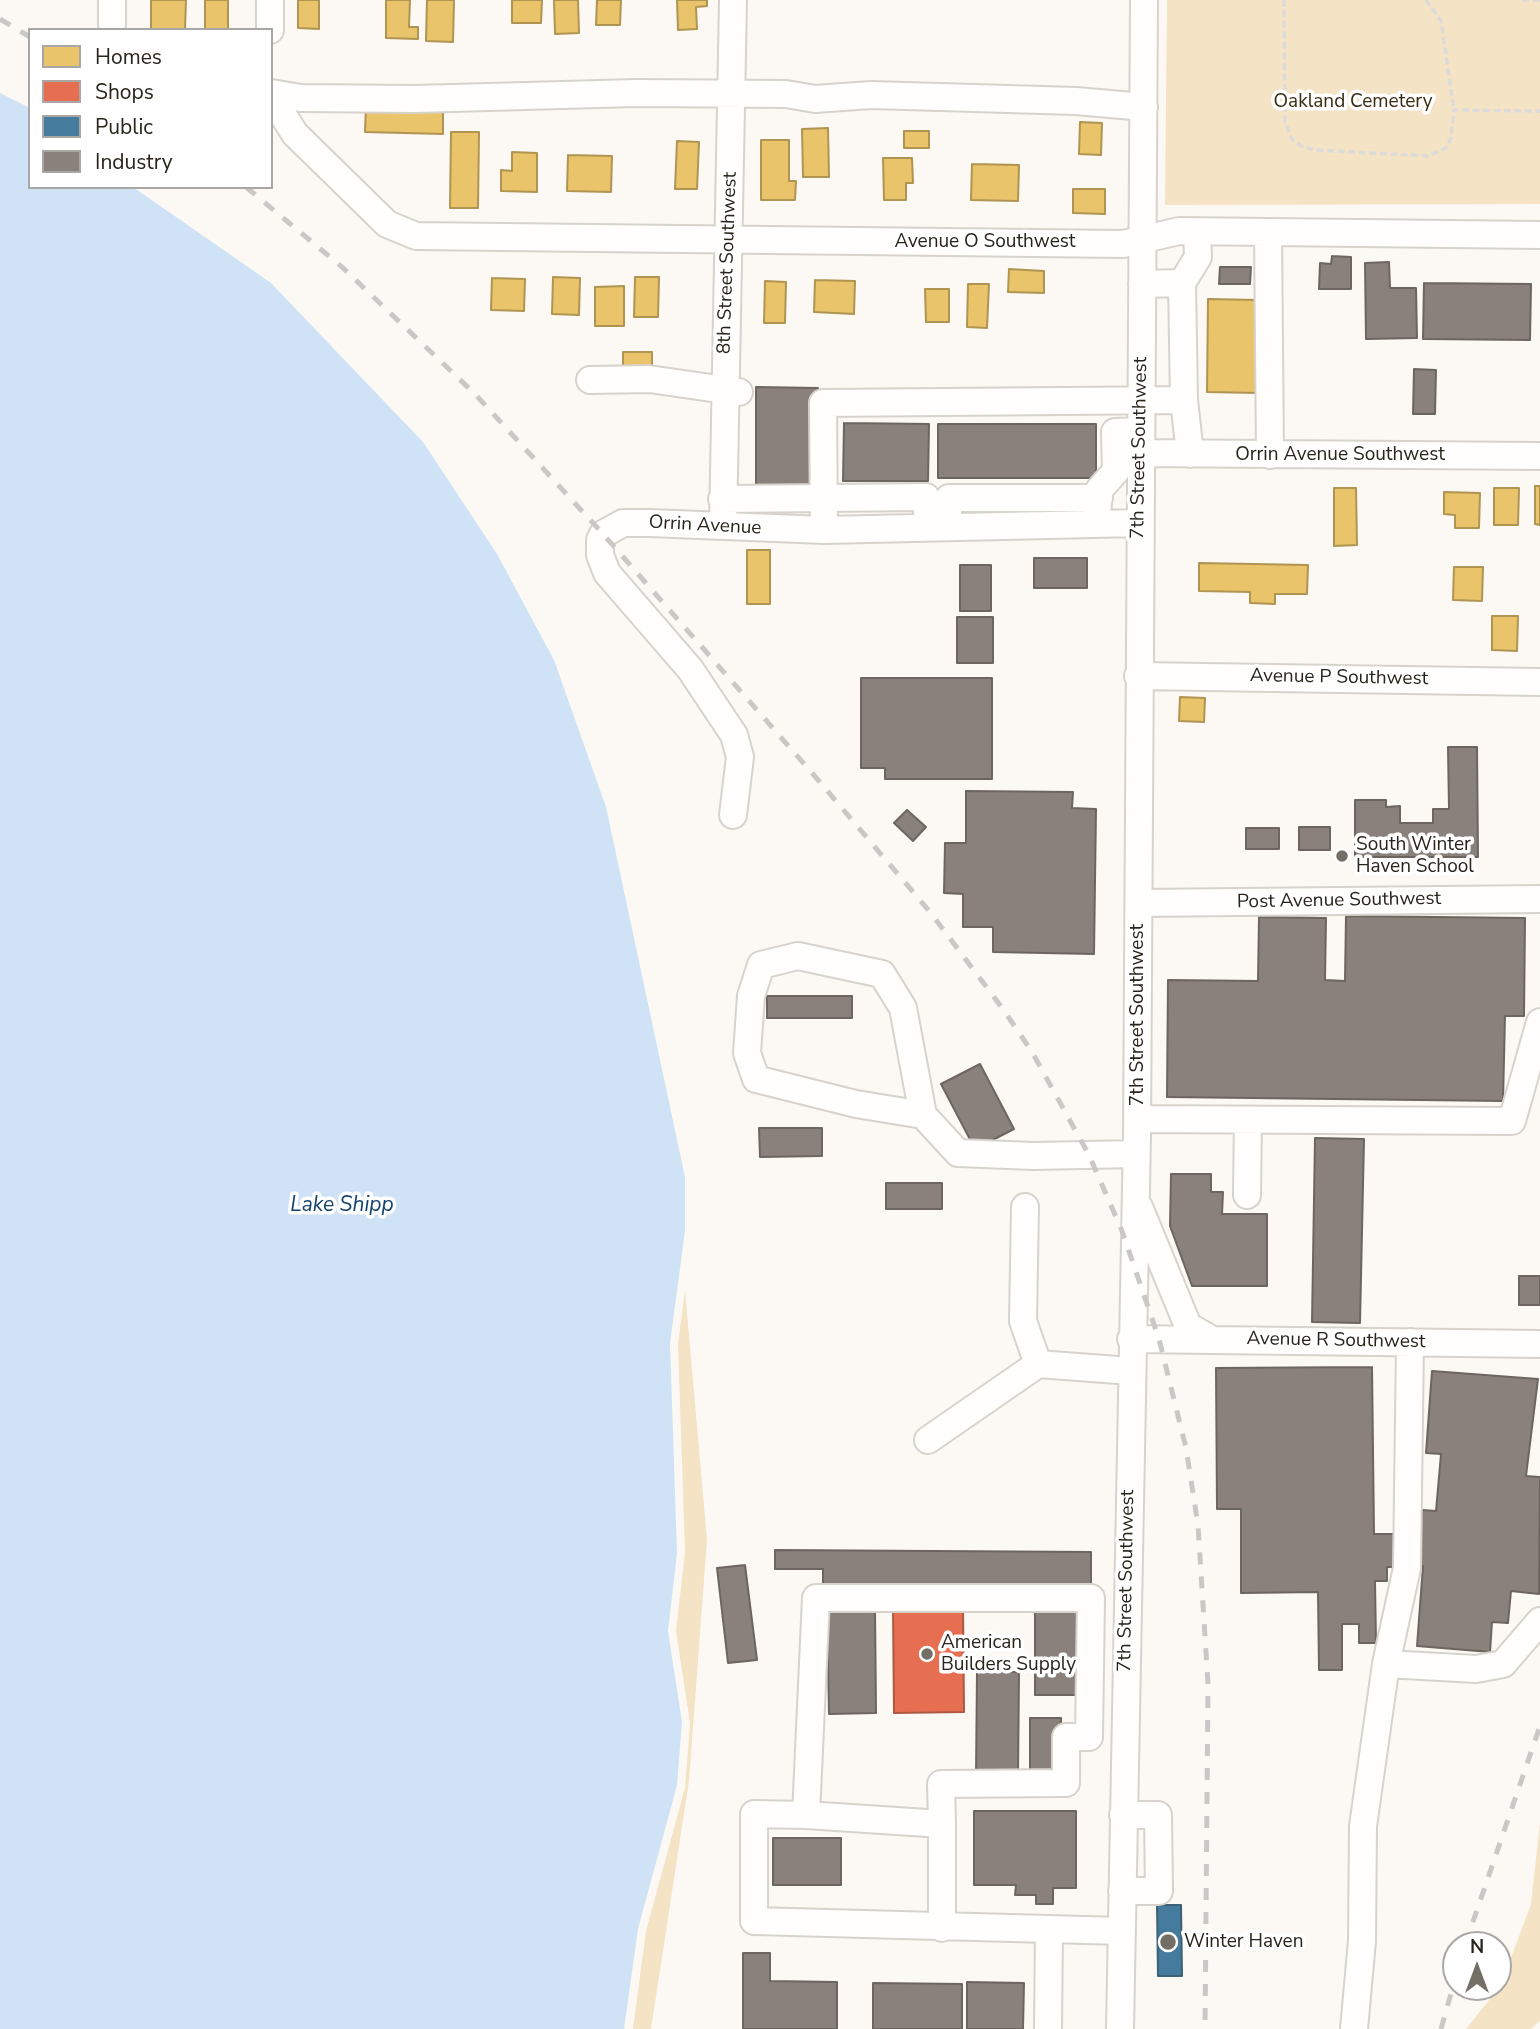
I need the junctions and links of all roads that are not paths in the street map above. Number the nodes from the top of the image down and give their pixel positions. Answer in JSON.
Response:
{"nodes":[{"id":1,"x":271,"y":0,"type":"edge"},
{"id":2,"x":733,"y":0,"type":"edge"},
{"id":3,"x":1144,"y":0,"type":"edge"},
{"id":4,"x":270,"y":28,"type":"edge"},
{"id":5,"x":732,"y":93,"type":"junction"},
{"id":6,"x":273,"y":94,"type":"edge"},
{"id":7,"x":273,"y":97,"type":"edge"},
{"id":8,"x":328,"y":97,"type":"junction"},
{"id":9,"x":1144,"y":107,"type":"junction"},
{"id":10,"x":295,"y":134,"type":"junction"},
{"id":11,"x":1197,"y":232,"type":"junction"},
{"id":12,"x":1268,"y":232,"type":"junction"},
{"id":13,"x":1540,"y":235,"type":"edge"},
{"id":14,"x":1143,"y":237,"type":"junction"},
{"id":15,"x":728,"y":240,"type":"junction"},
{"id":16,"x":1182,"y":283,"type":"junction"},
{"id":17,"x":1142,"y":284,"type":"junction"},
{"id":18,"x":590,"y":380,"type":"dead end"},
{"id":19,"x":723,"y":390,"type":"junction"},
{"id":20,"x":1141,"y":399,"type":"junction"},
{"id":21,"x":1184,"y":400,"type":"junction"},
{"id":22,"x":1140,"y":442,"type":"junction"},
{"id":23,"x":1190,"y":454,"type":"junction"},
{"id":24,"x":1269,"y":455,"type":"junction"},
{"id":25,"x":1540,"y":456,"type":"edge"},
{"id":26,"x":731,"y":499,"type":"junction"},
{"id":27,"x":824,"y":499,"type":"junction"},
{"id":28,"x":1097,"y":510,"type":"junction"},
{"id":29,"x":1139,"y":523,"type":"junction"},
{"id":30,"x":723,"y":526,"type":"junction"},
{"id":31,"x":937,"y":527,"type":"junction"},
{"id":32,"x":824,"y":530,"type":"junction"},
{"id":33,"x":1138,"y":676,"type":"junction"},
{"id":34,"x":1540,"y":682,"type":"edge"},
{"id":35,"x":733,"y":815,"type":"dead end"},
{"id":36,"x":1540,"y":899,"type":"edge"},
{"id":37,"x":1139,"y":903,"type":"junction"},
{"id":38,"x":1540,"y":1022,"type":"edge"},
{"id":39,"x":923,"y":1115,"type":"junction"},
{"id":40,"x":1137,"y":1119,"type":"junction"},
{"id":41,"x":1248,"y":1120,"type":"junction"},
{"id":42,"x":1136,"y":1154,"type":"junction"},
{"id":43,"x":1135,"y":1195,"type":"junction"},
{"id":44,"x":1247,"y":1195,"type":"dead end"},
{"id":45,"x":1025,"y":1207,"type":"dead end"},
{"id":46,"x":1131,"y":1339,"type":"junction"},
{"id":47,"x":1212,"y":1339,"type":"junction"},
{"id":48,"x":1410,"y":1342,"type":"junction"},
{"id":49,"x":1540,"y":1345,"type":"edge"},
{"id":50,"x":1038,"y":1364,"type":"junction"},
{"id":51,"x":1131,"y":1370,"type":"junction"},
{"id":52,"x":928,"y":1440,"type":"dead end"},
{"id":53,"x":1540,"y":1621,"type":"edge"},
{"id":54,"x":1386,"y":1664,"type":"junction"},
{"id":55,"x":806,"y":1815,"type":"junction"},
{"id":56,"x":1123,"y":1815,"type":"junction"},
{"id":57,"x":942,"y":1824,"type":"junction"},
{"id":58,"x":1122,"y":1891,"type":"junction"},
{"id":59,"x":942,"y":1928,"type":"junction"},
{"id":60,"x":1049,"y":1929,"type":"junction"},
{"id":61,"x":1122,"y":1931,"type":"junction"},
{"id":62,"x":1048,"y":2029,"type":"edge"},
{"id":63,"x":1120,"y":2029,"type":"edge"},
{"id":64,"x":1354,"y":2029,"type":"edge"}],
"edges":[{"from":1,"to":4,"type":"street"},
{"from":2,"to":5,"type":"street","name":"8th Street Southwest"},
{"from":3,"to":9,"type":"street","name":"7th Street Southwest"},
{"from":5,"to":8,"type":"street"},
{"from":5,"to":9,"type":"street"},
{"from":5,"to":15,"type":"street","name":"8th Street Southwest"},
{"from":6,"to":8,"type":"street"},
{"from":7,"to":10,"type":"street","name":"Avenue O Southwest"},
{"from":8,"to":10,"type":"street"},
{"from":9,"to":14,"type":"street","name":"7th Street Southwest"},
{"from":10,"to":15,"type":"street","name":"Avenue O Southwest"},
{"from":11,"to":12,"type":"street","name":"Avenue O Southwest"},
{"from":11,"to":14,"type":"street","name":"Avenue O Southwest"},
{"from":11,"to":16,"type":"street"},
{"from":12,"to":13,"type":"street","name":"Avenue O Southwest"},
{"from":12,"to":24,"type":"street"},
{"from":14,"to":15,"type":"street","name":"Avenue O Southwest"},
{"from":14,"to":17,"type":"street","name":"7th Street Southwest"},
{"from":15,"to":19,"type":"street","name":"8th Street Southwest"},
{"from":16,"to":17,"type":"street"},
{"from":16,"to":21,"type":"street"},
{"from":17,"to":20,"type":"street","name":"7th Street Southwest"},
{"from":18,"to":19,"type":"street"},
{"from":19,"to":26,"type":"street","name":"8th Street Southwest"},
{"from":20,"to":21,"type":"street"},
{"from":20,"to":22,"type":"street","name":"7th Street Southwest"},
{"from":20,"to":27,"type":"street"},
{"from":21,"to":23,"type":"street"},
{"from":22,"to":23,"type":"street","name":"Orrin Avenue Southwest"},
{"from":22,"to":28,"type":"street"},
{"from":22,"to":29,"type":"street","name":"7th Street Southwest"},
{"from":23,"to":24,"type":"street","name":"Orrin Avenue Southwest"},
{"from":24,"to":25,"type":"street","name":"Orrin Avenue Southwest"},
{"from":26,"to":27,"type":"street"},
{"from":26,"to":30,"type":"street","name":"8th Street Southwest"},
{"from":27,"to":31,"type":"street"},
{"from":27,"to":32,"type":"street"},
{"from":28,"to":29,"type":"street","name":"Orrin Avenue"},
{"from":28,"to":31,"type":"street","name":"Orrin Avenue"},
{"from":29,"to":33,"type":"street","name":"7th Street Southwest"},
{"from":30,"to":32,"type":"street","name":"Orrin Avenue"},
{"from":30,"to":35,"type":"street","name":"Orrin Avenue"},
{"from":31,"to":32,"type":"street","name":"Orrin Avenue"},
{"from":33,"to":34,"type":"street","name":"Avenue P Southwest"},
{"from":33,"to":37,"type":"street","name":"7th Street Southwest"},
{"from":36,"to":37,"type":"street","name":"Post Avenue Southwest"},
{"from":37,"to":40,"type":"street","name":"7th Street Southwest"},
{"from":38,"to":41,"type":"street"},
{"from":39,"to":39,"type":"street"},
{"from":39,"to":42,"type":"street"},
{"from":40,"to":41,"type":"street"},
{"from":40,"to":42,"type":"street","name":"7th Street Southwest"},
{"from":41,"to":44,"type":"street"},
{"from":42,"to":43,"type":"street","name":"7th Street Southwest"},
{"from":43,"to":46,"type":"street","name":"7th Street Southwest"},
{"from":43,"to":47,"type":"street"},
{"from":45,"to":50,"type":"street"},
{"from":46,"to":47,"type":"street","name":"Avenue R Southwest"},
{"from":46,"to":51,"type":"street","name":"7th Street Southwest"},
{"from":47,"to":48,"type":"street","name":"Avenue R Southwest"},
{"from":48,"to":49,"type":"street","name":"Avenue R Southwest"},
{"from":48,"to":54,"type":"street"},
{"from":50,"to":51,"type":"street"},
{"from":50,"to":52,"type":"street"},
{"from":51,"to":56,"type":"street","name":"7th Street Southwest"},
{"from":53,"to":54,"type":"street"},
{"from":54,"to":64,"type":"street"},
{"from":55,"to":57,"type":"street"},
{"from":55,"to":57,"type":"street"},
{"from":55,"to":59,"type":"street"},
{"from":56,"to":58,"type":"street","name":"7th Street Southwest"},
{"from":56,"to":58,"type":"street"},
{"from":57,"to":59,"type":"street"},
{"from":58,"to":61,"type":"street","name":"7th Street Southwest"},
{"from":59,"to":60,"type":"street"},
{"from":60,"to":61,"type":"street"},
{"from":60,"to":62,"type":"street"},
{"from":61,"to":63,"type":"street","name":"7th Street Southwest"}]}
